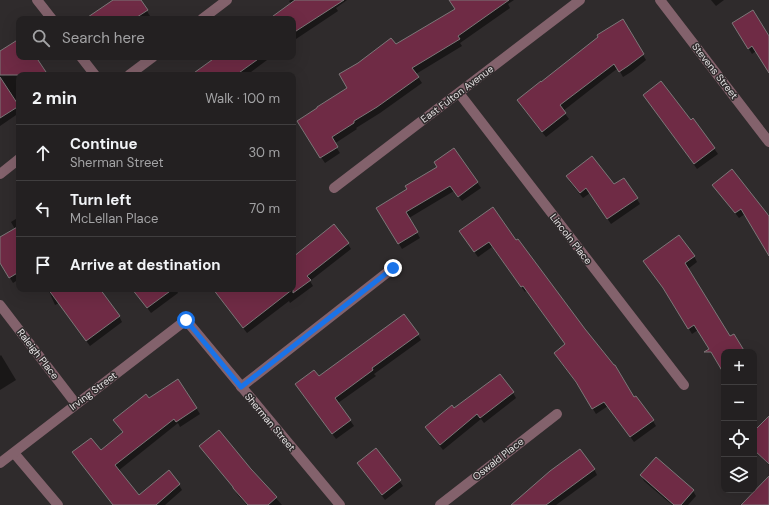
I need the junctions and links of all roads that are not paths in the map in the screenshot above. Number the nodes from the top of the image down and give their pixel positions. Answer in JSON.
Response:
{"nodes":[{"id":1,"x":37,"y":0,"type":"edge"},
{"id":2,"x":227,"y":0,"type":"edge"},
{"id":3,"x":580,"y":0,"type":"edge"},
{"id":4,"x":660,"y":0,"type":"edge"},
{"id":5,"x":50,"y":16,"type":"edge"},
{"id":6,"x":206,"y":16,"type":"edge"},
{"id":7,"x":83,"y":60,"type":"edge"},
{"id":8,"x":149,"y":60,"type":"edge"},
{"id":9,"x":93,"y":72,"type":"edge"},
{"id":10,"x":133,"y":72,"type":"edge"},
{"id":11,"x":459,"y":93,"type":"junction"},
{"id":12,"x":769,"y":142,"type":"edge"},
{"id":13,"x":16,"y":161,"type":"edge"},
{"id":14,"x":0,"y":174,"type":"edge"},
{"id":15,"x":334,"y":188,"type":"dead end"},
{"id":16,"x":393,"y":268,"type":"dead end"},
{"id":17,"x":0,"y":305,"type":"edge"},
{"id":18,"x":186,"y":320,"type":"joint"},
{"id":19,"x":684,"y":385,"type":"dead end"},
{"id":20,"x":241,"y":387,"type":"junction"},
{"id":21,"x":76,"y":404,"type":"junction"},
{"id":22,"x":557,"y":414,"type":"dead end"},
{"id":23,"x":14,"y":453,"type":"junction"},
{"id":24,"x":0,"y":463,"type":"edge"},
{"id":25,"x":58,"y":505,"type":"edge"},
{"id":26,"x":340,"y":505,"type":"edge"},
{"id":27,"x":440,"y":505,"type":"edge"}],
"edges":[{"from":1,"to":5,"type":"street"},
{"from":2,"to":6,"type":"street"},
{"from":3,"to":11,"type":"street","name":"East Fulton Avenue"},
{"from":4,"to":12,"type":"street","name":"Stevens Street"},
{"from":7,"to":9,"type":"street"},
{"from":8,"to":10,"type":"street"},
{"from":11,"to":15,"type":"street","name":"East Fulton Avenue"},
{"from":11,"to":19,"type":"street","name":"Lincoln Place"},
{"from":13,"to":14,"type":"street"},
{"from":16,"to":20,"type":"street"},
{"from":17,"to":21,"type":"street","name":"Raleigh Place"},
{"from":18,"to":20,"type":"street","name":"Sherman Street"},
{"from":18,"to":21,"type":"street","name":"Irving Street"},
{"from":20,"to":26,"type":"street","name":"Sherman Street"},
{"from":21,"to":23,"type":"street","name":"Irving Street"},
{"from":22,"to":27,"type":"street","name":"Oswald Place"},
{"from":23,"to":24,"type":"street","name":"Irving Street"},
{"from":23,"to":25,"type":"street"}]}
